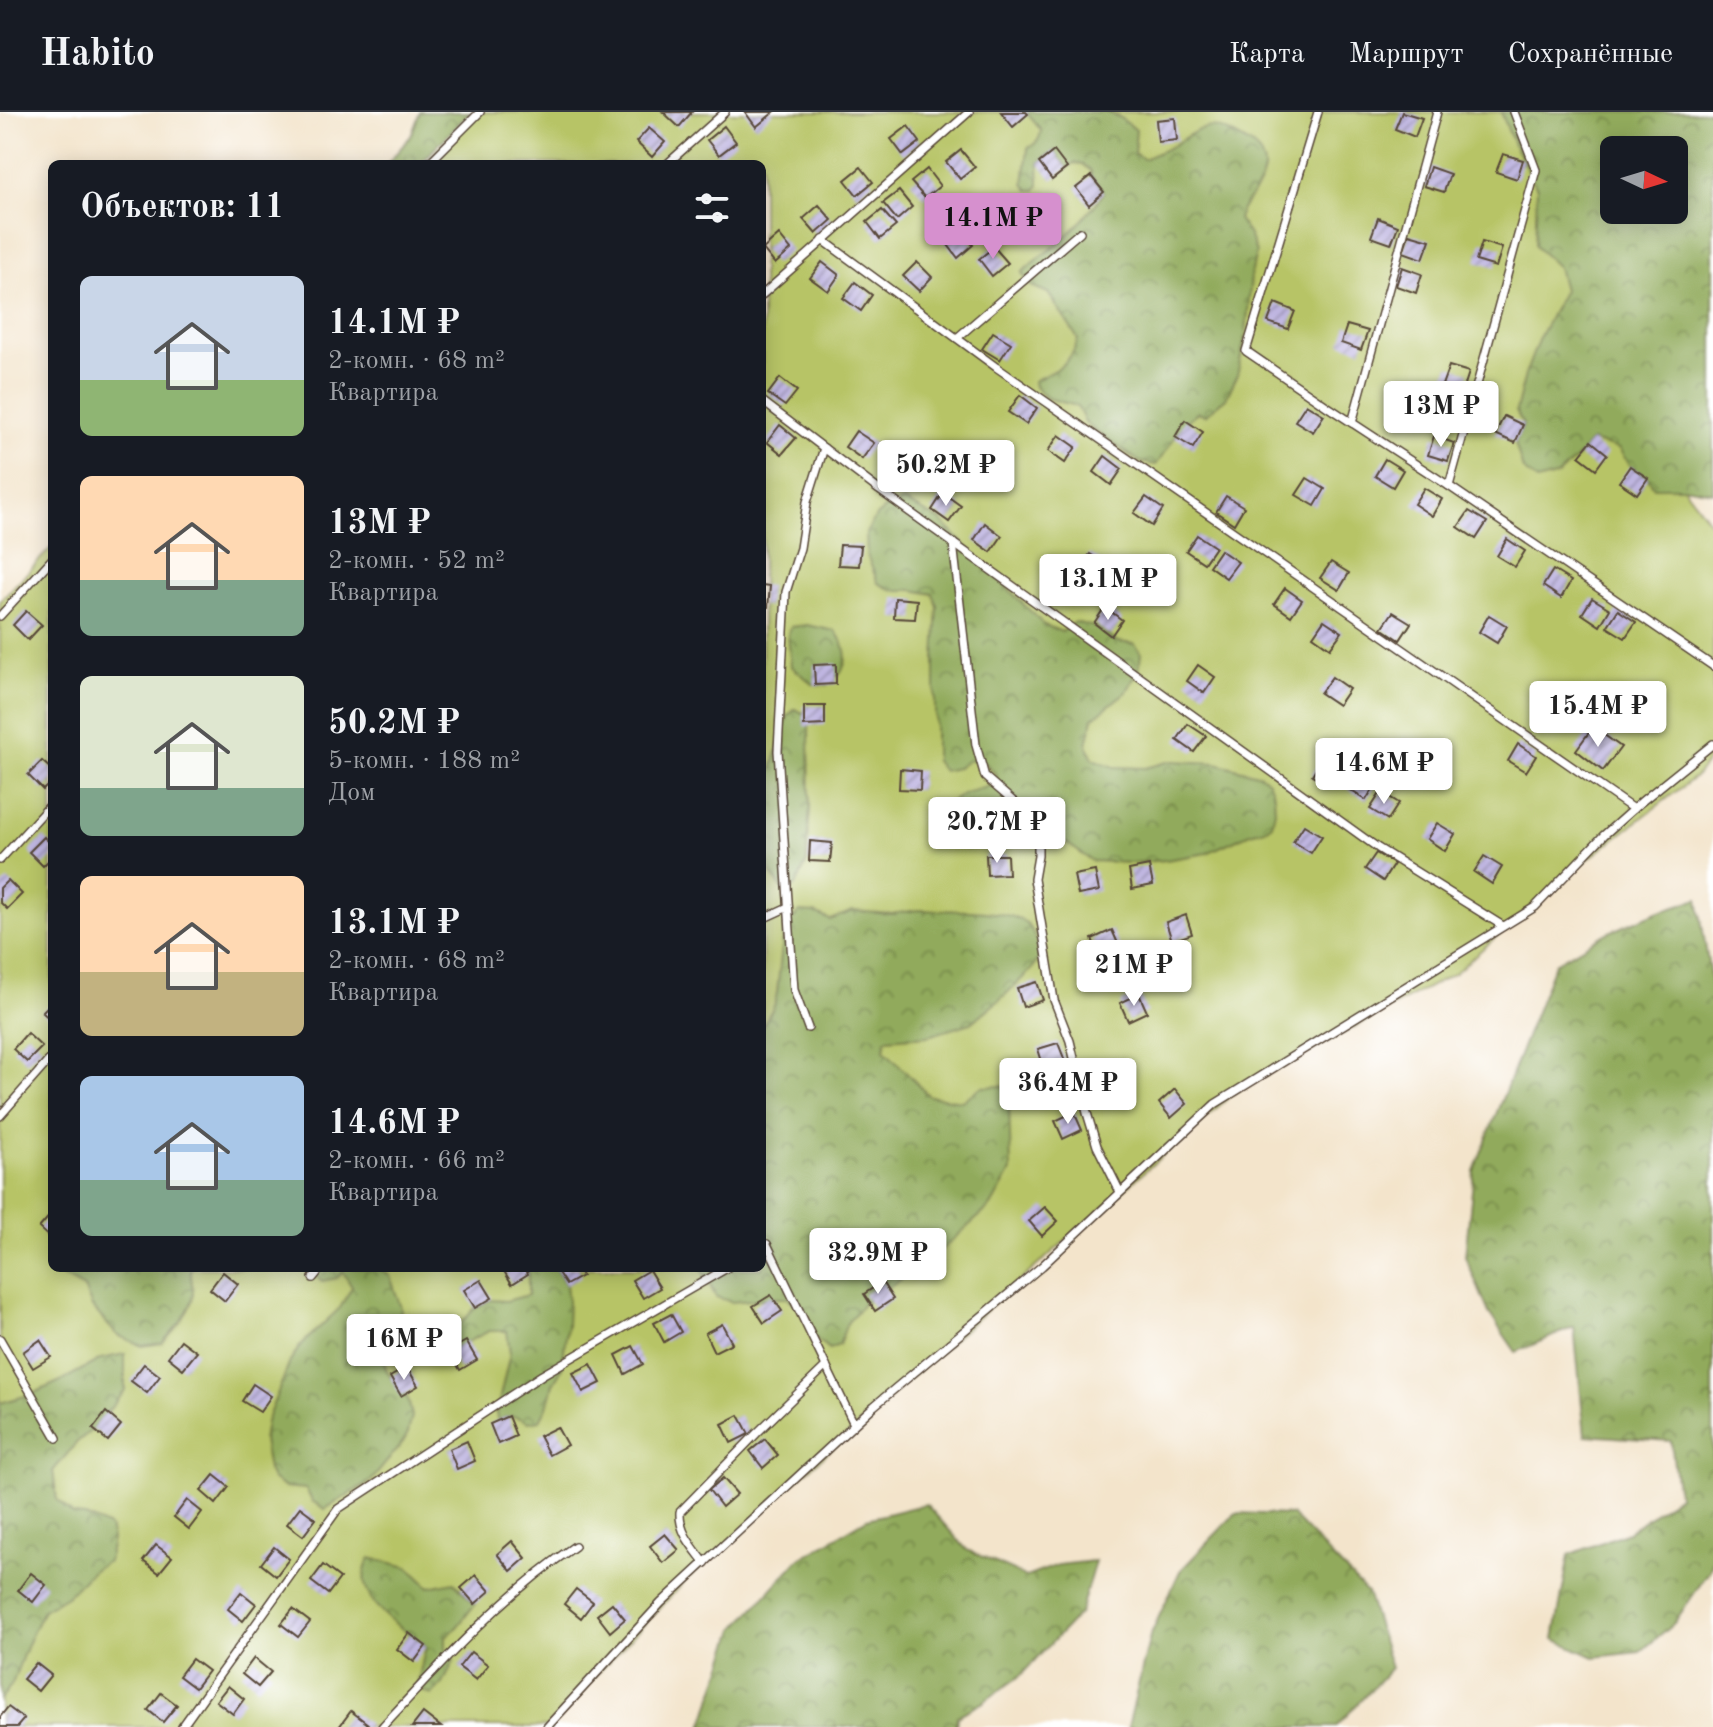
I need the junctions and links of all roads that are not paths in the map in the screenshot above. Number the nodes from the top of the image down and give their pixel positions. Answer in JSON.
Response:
{"nodes":[{"id":1,"x":480,"y":112,"type":"edge"},
{"id":2,"x":725,"y":112,"type":"edge"},
{"id":3,"x":969,"y":112,"type":"edge"},
{"id":4,"x":1318,"y":112,"type":"edge"},
{"id":5,"x":1437,"y":112,"type":"edge"},
{"id":6,"x":1514,"y":112,"type":"edge"},
{"id":7,"x":432,"y":160,"type":"edge"},
{"id":8,"x":671,"y":160,"type":"edge"},
{"id":9,"x":1080,"y":232,"type":"dead end"},
{"id":10,"x":823,"y":240,"type":"junction"},
{"id":11,"x":766,"y":291,"type":"edge"},
{"id":12,"x":957,"y":338,"type":"junction"},
{"id":13,"x":766,"y":404,"type":"edge"},
{"id":14,"x":1352,"y":423,"type":"junction"},
{"id":15,"x":824,"y":448,"type":"junction"},
{"id":16,"x":1449,"y":486,"type":"junction"},
{"id":17,"x":953,"y":543,"type":"junction"},
{"id":18,"x":48,"y":563,"type":"edge"},
{"id":19,"x":0,"y":616,"type":"edge"},
{"id":20,"x":1713,"y":666,"type":"edge"},
{"id":21,"x":1713,"y":744,"type":"edge"},
{"id":22,"x":48,"y":807,"type":"edge"},
{"id":23,"x":1633,"y":809,"type":"junction"},
{"id":24,"x":0,"y":860,"type":"edge"},
{"id":25,"x":788,"y":907,"type":"junction"},
{"id":26,"x":766,"y":917,"type":"edge"},
{"id":27,"x":1503,"y":926,"type":"junction"},
{"id":28,"x":808,"y":1028,"type":"dead end"},
{"id":29,"x":48,"y":1062,"type":"edge"},
{"id":30,"x":0,"y":1116,"type":"edge"},
{"id":31,"x":1120,"y":1192,"type":"junction"},
{"id":32,"x":766,"y":1245,"type":"edge"},
{"id":33,"x":318,"y":1272,"type":"edge"},
{"id":34,"x":720,"y":1272,"type":"edge"},
{"id":35,"x":313,"y":1278,"type":"dead end"},
{"id":36,"x":0,"y":1339,"type":"edge"},
{"id":37,"x":826,"y":1366,"type":"junction"},
{"id":38,"x":854,"y":1424,"type":"junction"},
{"id":39,"x":57,"y":1438,"type":"dead end"},
{"id":40,"x":575,"y":1546,"type":"dead end"},
{"id":41,"x":705,"y":1563,"type":"junction"},
{"id":42,"x":182,"y":1727,"type":"edge"},
{"id":43,"x":382,"y":1727,"type":"edge"},
{"id":44,"x":547,"y":1727,"type":"edge"}],
"edges":[{"from":1,"to":7,"type":"lane"},
{"from":2,"to":8,"type":"lane"},
{"from":3,"to":10,"type":"lane"},
{"from":4,"to":14,"type":"lane"},
{"from":5,"to":14,"type":"lane"},
{"from":6,"to":16,"type":"lane"},
{"from":9,"to":12,"type":"lane"},
{"from":10,"to":11,"type":"lane"},
{"from":10,"to":12,"type":"lane"},
{"from":12,"to":23,"type":"lane"},
{"from":13,"to":15,"type":"lane"},
{"from":14,"to":16,"type":"lane"},
{"from":15,"to":17,"type":"lane"},
{"from":15,"to":25,"type":"lane"},
{"from":16,"to":20,"type":"lane"},
{"from":17,"to":27,"type":"lane"},
{"from":17,"to":31,"type":"lane"},
{"from":18,"to":19,"type":"lane"},
{"from":21,"to":23,"type":"lane"},
{"from":22,"to":24,"type":"lane"},
{"from":23,"to":27,"type":"lane"},
{"from":25,"to":26,"type":"lane"},
{"from":25,"to":28,"type":"lane"},
{"from":27,"to":31,"type":"lane"},
{"from":29,"to":30,"type":"lane"},
{"from":31,"to":38,"type":"lane"},
{"from":32,"to":37,"type":"lane"},
{"from":33,"to":35,"type":"lane"},
{"from":34,"to":42,"type":"lane"},
{"from":36,"to":39,"type":"lane"},
{"from":37,"to":38,"type":"lane"},
{"from":37,"to":41,"type":"lane"},
{"from":38,"to":41,"type":"lane"},
{"from":40,"to":43,"type":"lane"},
{"from":41,"to":44,"type":"lane"}]}
